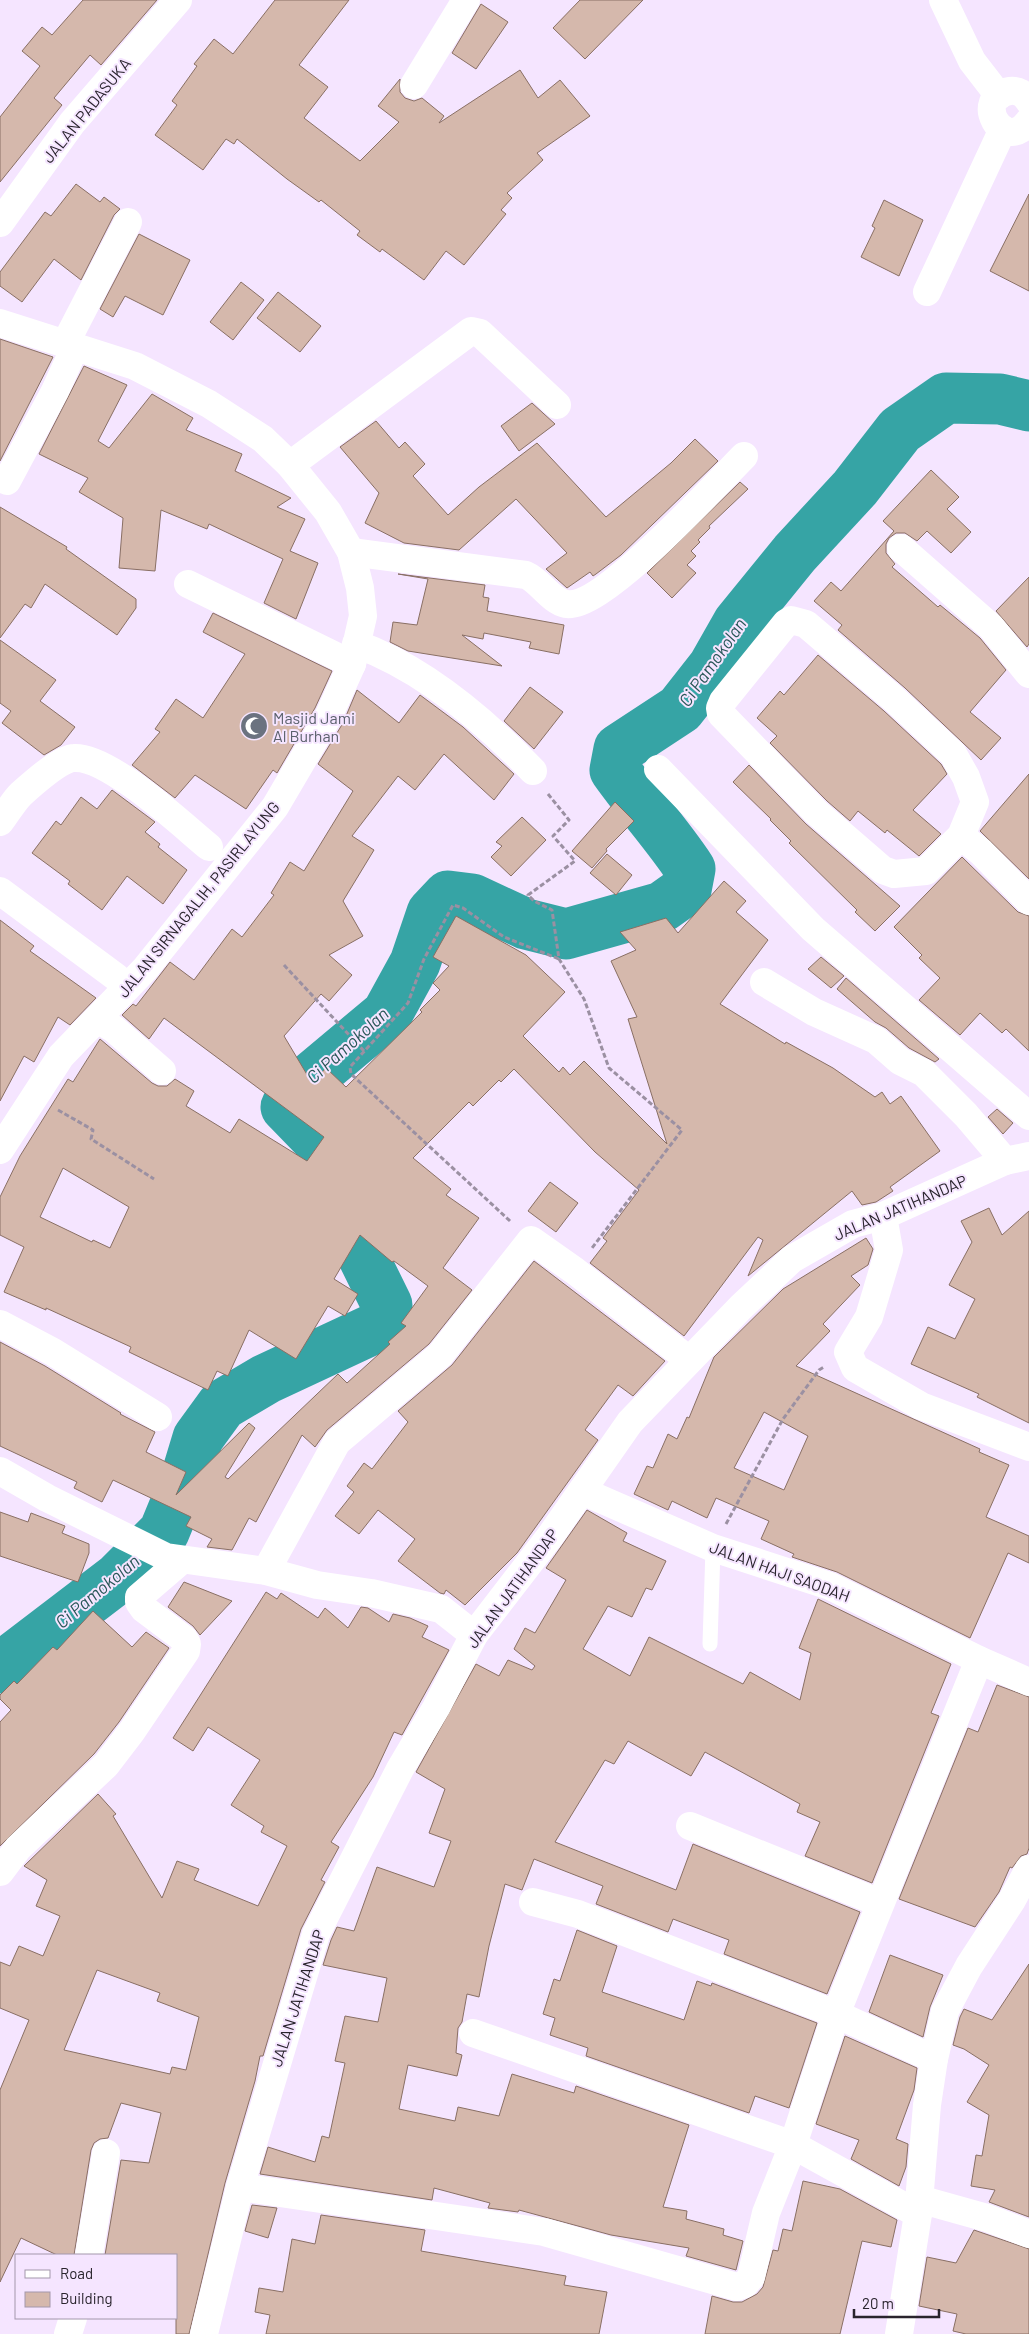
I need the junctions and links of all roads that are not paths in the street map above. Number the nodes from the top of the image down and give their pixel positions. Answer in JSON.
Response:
{"nodes":[{"id":1,"x":178,"y":0,"type":"edge"},
{"id":2,"x":466,"y":0,"type":"edge"},
{"id":3,"x":943,"y":0,"type":"edge"},
{"id":4,"x":414,"y":85,"type":"dead end"},
{"id":5,"x":1024,"y":115,"type":"edge"},
{"id":6,"x":128,"y":222,"type":"dead end"},
{"id":7,"x":0,"y":223,"type":"edge"},
{"id":8,"x":927,"y":292,"type":"dead end"},
{"id":9,"x":0,"y":323,"type":"edge"},
{"id":10,"x":70,"y":345,"type":"junction"},
{"id":11,"x":557,"y":405,"type":"dead end"},
{"id":12,"x":744,"y":456,"type":"dead end"},
{"id":13,"x":290,"y":465,"type":"junction"},
{"id":14,"x":6,"y":481,"type":"dead end"},
{"id":15,"x":901,"y":548,"type":"dead end"},
{"id":16,"x":351,"y":552,"type":"junction"},
{"id":17,"x":188,"y":584,"type":"dead end"},
{"id":18,"x":354,"y":654,"type":"junction"},
{"id":19,"x":1029,"y":674,"type":"edge"},
{"id":20,"x":658,"y":769,"type":"dead end"},
{"id":21,"x":533,"y":771,"type":"road end"},
{"id":22,"x":0,"y":822,"type":"edge"},
{"id":23,"x":961,"y":836,"type":"junction"},
{"id":24,"x":209,"y":847,"type":"dead end"},
{"id":25,"x":0,"y":891,"type":"edge"},
{"id":26,"x":1029,"y":901,"type":"edge"},
{"id":27,"x":116,"y":977,"type":"dead end"},
{"id":28,"x":764,"y":982,"type":"dead end"},
{"id":29,"x":97,"y":1019,"type":"junction"},
{"id":30,"x":162,"y":1071,"type":"dead end"},
{"id":31,"x":1029,"y":1116,"type":"edge"},
{"id":32,"x":1,"y":1144,"type":"edge"},
{"id":33,"x":1017,"y":1159,"type":"edge"},
{"id":34,"x":883,"y":1216,"type":"junction"},
{"id":35,"x":0,"y":1324,"type":"edge"},
{"id":36,"x":689,"y":1360,"type":"junction"},
{"id":37,"x":158,"y":1417,"type":"dead end"},
{"id":38,"x":1029,"y":1447,"type":"edge"},
{"id":39,"x":0,"y":1471,"type":"edge"},
{"id":40,"x":582,"y":1491,"type":"junction"},
{"id":41,"x":713,"y":1548,"type":"junction"},
{"id":42,"x":174,"y":1559,"type":"junction"},
{"id":43,"x":266,"y":1571,"type":"junction"},
{"id":44,"x":474,"y":1635,"type":"junction"},
{"id":45,"x":710,"y":1644,"type":"dead end"},
{"id":46,"x":979,"y":1660,"type":"junction"},
{"id":47,"x":1029,"y":1682,"type":"edge"},
{"id":48,"x":690,"y":1826,"type":"dead end"},
{"id":49,"x":1029,"y":1869,"type":"edge"},
{"id":50,"x":0,"y":1872,"type":"edge"},
{"id":51,"x":533,"y":1902,"type":"dead end"},
{"id":52,"x":880,"y":1903,"type":"junction"},
{"id":53,"x":836,"y":2014,"type":"junction"},
{"id":54,"x":473,"y":2033,"type":"dead end"},
{"id":55,"x":934,"y":2059,"type":"junction"},
{"id":56,"x":793,"y":2145,"type":"junction"},
{"id":57,"x":106,"y":2153,"type":"dead end"},
{"id":58,"x":240,"y":2186,"type":"junction"},
{"id":59,"x":918,"y":2206,"type":"junction"},
{"id":60,"x":1029,"y":2234,"type":"edge"},
{"id":61,"x":88,"y":2254,"type":"edge"},
{"id":62,"x":73,"y":2319,"type":"edge"},
{"id":63,"x":68,"y":2334,"type":"edge"},
{"id":64,"x":204,"y":2334,"type":"edge"},
{"id":65,"x":899,"y":2334,"type":"edge"}],
"edges":[{"from":1,"to":7,"type":"street","name":"JALAN PADASUKA"},
{"from":2,"to":4,"type":"street"},
{"from":3,"to":5,"type":"street"},
{"from":5,"to":8,"type":"street"},
{"from":6,"to":10,"type":"street"},
{"from":9,"to":10,"type":"street","name":"JALAN SIRNAGALIH, PASIRLAYUNG"},
{"from":10,"to":13,"type":"street","name":"JALAN SIRNAGALIH, PASIRLAYUNG"},
{"from":10,"to":14,"type":"street"},
{"from":11,"to":13,"type":"street"},
{"from":12,"to":16,"type":"street"},
{"from":13,"to":16,"type":"street","name":"JALAN SIRNAGALIH, PASIRLAYUNG"},
{"from":15,"to":19,"type":"street"},
{"from":16,"to":18,"type":"street","name":"JALAN SIRNAGALIH, PASIRLAYUNG"},
{"from":17,"to":18,"type":"street"},
{"from":18,"to":21,"type":"street"},
{"from":18,"to":29,"type":"street","name":"JALAN SIRNAGALIH, PASIRLAYUNG"},
{"from":20,"to":31,"type":"street"},
{"from":22,"to":24,"type":"street"},
{"from":23,"to":23,"type":"street"},
{"from":23,"to":26,"type":"street"},
{"from":25,"to":27,"type":"street"},
{"from":28,"to":33,"type":"street"},
{"from":29,"to":30,"type":"street"},
{"from":29,"to":32,"type":"street","name":"JALAN SIRNAGALIH, PASIRLAYUNG"},
{"from":33,"to":34,"type":"street","name":"JALAN JATIHANDAP"},
{"from":34,"to":36,"type":"street","name":"JALAN JATIHANDAP"},
{"from":34,"to":38,"type":"street"},
{"from":35,"to":37,"type":"street"},
{"from":36,"to":40,"type":"street","name":"JALAN JATIHANDAP"},
{"from":36,"to":43,"type":"street"},
{"from":39,"to":42,"type":"street"},
{"from":40,"to":41,"type":"street","name":"JALAN HAJI SAODAH"},
{"from":40,"to":44,"type":"street","name":"JALAN JATIHANDAP"},
{"from":41,"to":45,"type":"lane"},
{"from":41,"to":46,"type":"street","name":"JALAN HAJI SAODAH"},
{"from":42,"to":43,"type":"street"},
{"from":42,"to":50,"type":"street"},
{"from":43,"to":44,"type":"street"},
{"from":44,"to":58,"type":"street","name":"JALAN JATIHANDAP"},
{"from":46,"to":47,"type":"street","name":"JALAN HAJI SAODAH"},
{"from":46,"to":52,"type":"street"},
{"from":48,"to":52,"type":"street"},
{"from":49,"to":55,"type":"street"},
{"from":51,"to":53,"type":"street"},
{"from":52,"to":53,"type":"street"},
{"from":53,"to":55,"type":"street"},
{"from":53,"to":56,"type":"street"},
{"from":54,"to":56,"type":"street"},
{"from":55,"to":59,"type":"street"},
{"from":56,"to":58,"type":"street"},
{"from":56,"to":59,"type":"street"},
{"from":57,"to":61,"type":"street"},
{"from":58,"to":64,"type":"street","name":"JALAN JATIHANDAP"},
{"from":59,"to":60,"type":"street"},
{"from":59,"to":65,"type":"street"},
{"from":62,"to":63,"type":"street"}]}
